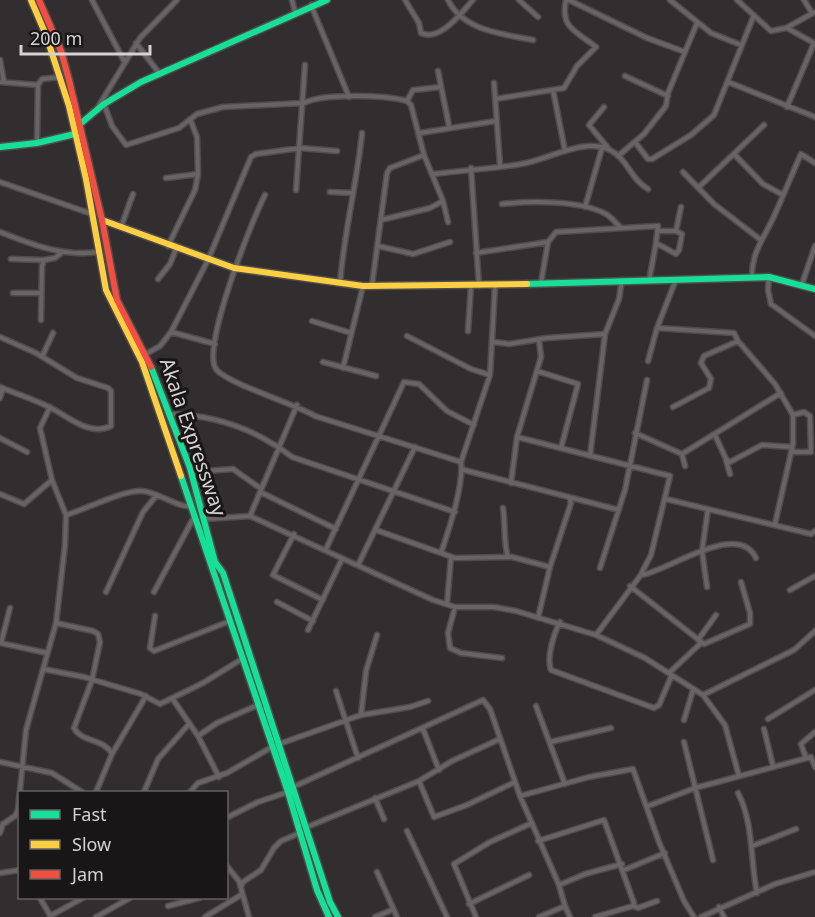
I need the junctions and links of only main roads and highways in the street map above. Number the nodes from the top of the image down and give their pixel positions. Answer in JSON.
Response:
{"nodes":[{"id":1,"x":31,"y":0,"type":"edge"},
{"id":2,"x":39,"y":0,"type":"edge"},
{"id":3,"x":327,"y":0,"type":"edge"},
{"id":4,"x":52,"y":38,"type":"junction"},
{"id":5,"x":80,"y":124,"type":"junction"},
{"id":6,"x":75,"y":134,"type":"junction"},
{"id":7,"x":0,"y":147,"type":"edge"},
{"id":8,"x":102,"y":220,"type":"junction"},
{"id":9,"x":815,"y":289,"type":"edge"},
{"id":10,"x":191,"y":470,"type":"junction"},
{"id":11,"x":181,"y":477,"type":"junction"},
{"id":12,"x":196,"y":490,"type":"junction"},
{"id":13,"x":186,"y":493,"type":"junction"},
{"id":14,"x":286,"y":766,"type":"junction"},
{"id":15,"x":279,"y":768,"type":"junction"},
{"id":16,"x":291,"y":790,"type":"junction"},
{"id":17,"x":329,"y":917,"type":"edge"},
{"id":18,"x":338,"y":917,"type":"edge"}],
"edges":[{"from":1,"to":4,"type":"main road","name":"Akala Expressway"},
{"from":2,"to":4,"type":"main road","name":"Akala Expressway"},
{"from":3,"to":5,"type":"main road"},
{"from":4,"to":5,"type":"main road","name":"Akala Expressway"},
{"from":4,"to":6,"type":"main road","name":"Akala Expressway"},
{"from":5,"to":8,"type":"main road","name":"Akala Expressway"},
{"from":6,"to":7,"type":"main road"},
{"from":6,"to":11,"type":"main road","name":"Akala Expressway"},
{"from":8,"to":9,"type":"main road"},
{"from":8,"to":10,"type":"main road","name":"Akala Expressway"},
{"from":10,"to":11,"type":"main road"},
{"from":10,"to":12,"type":"main road","name":"Akala Expressway"},
{"from":11,"to":13,"type":"main road","name":"Akala Expressway"},
{"from":12,"to":13,"type":"main road"},
{"from":12,"to":14,"type":"main road","name":"Akala Expressway"},
{"from":13,"to":15,"type":"main road","name":"Akala Expressway"},
{"from":14,"to":15,"type":"main road"},
{"from":14,"to":16,"type":"main road","name":"Akala Expressway"},
{"from":15,"to":16,"type":"main road","name":"Akala Expressway"},
{"from":16,"to":17,"type":"main road","name":"Akala Expressway"},
{"from":16,"to":18,"type":"main road","name":"Akala Expressway"}]}
